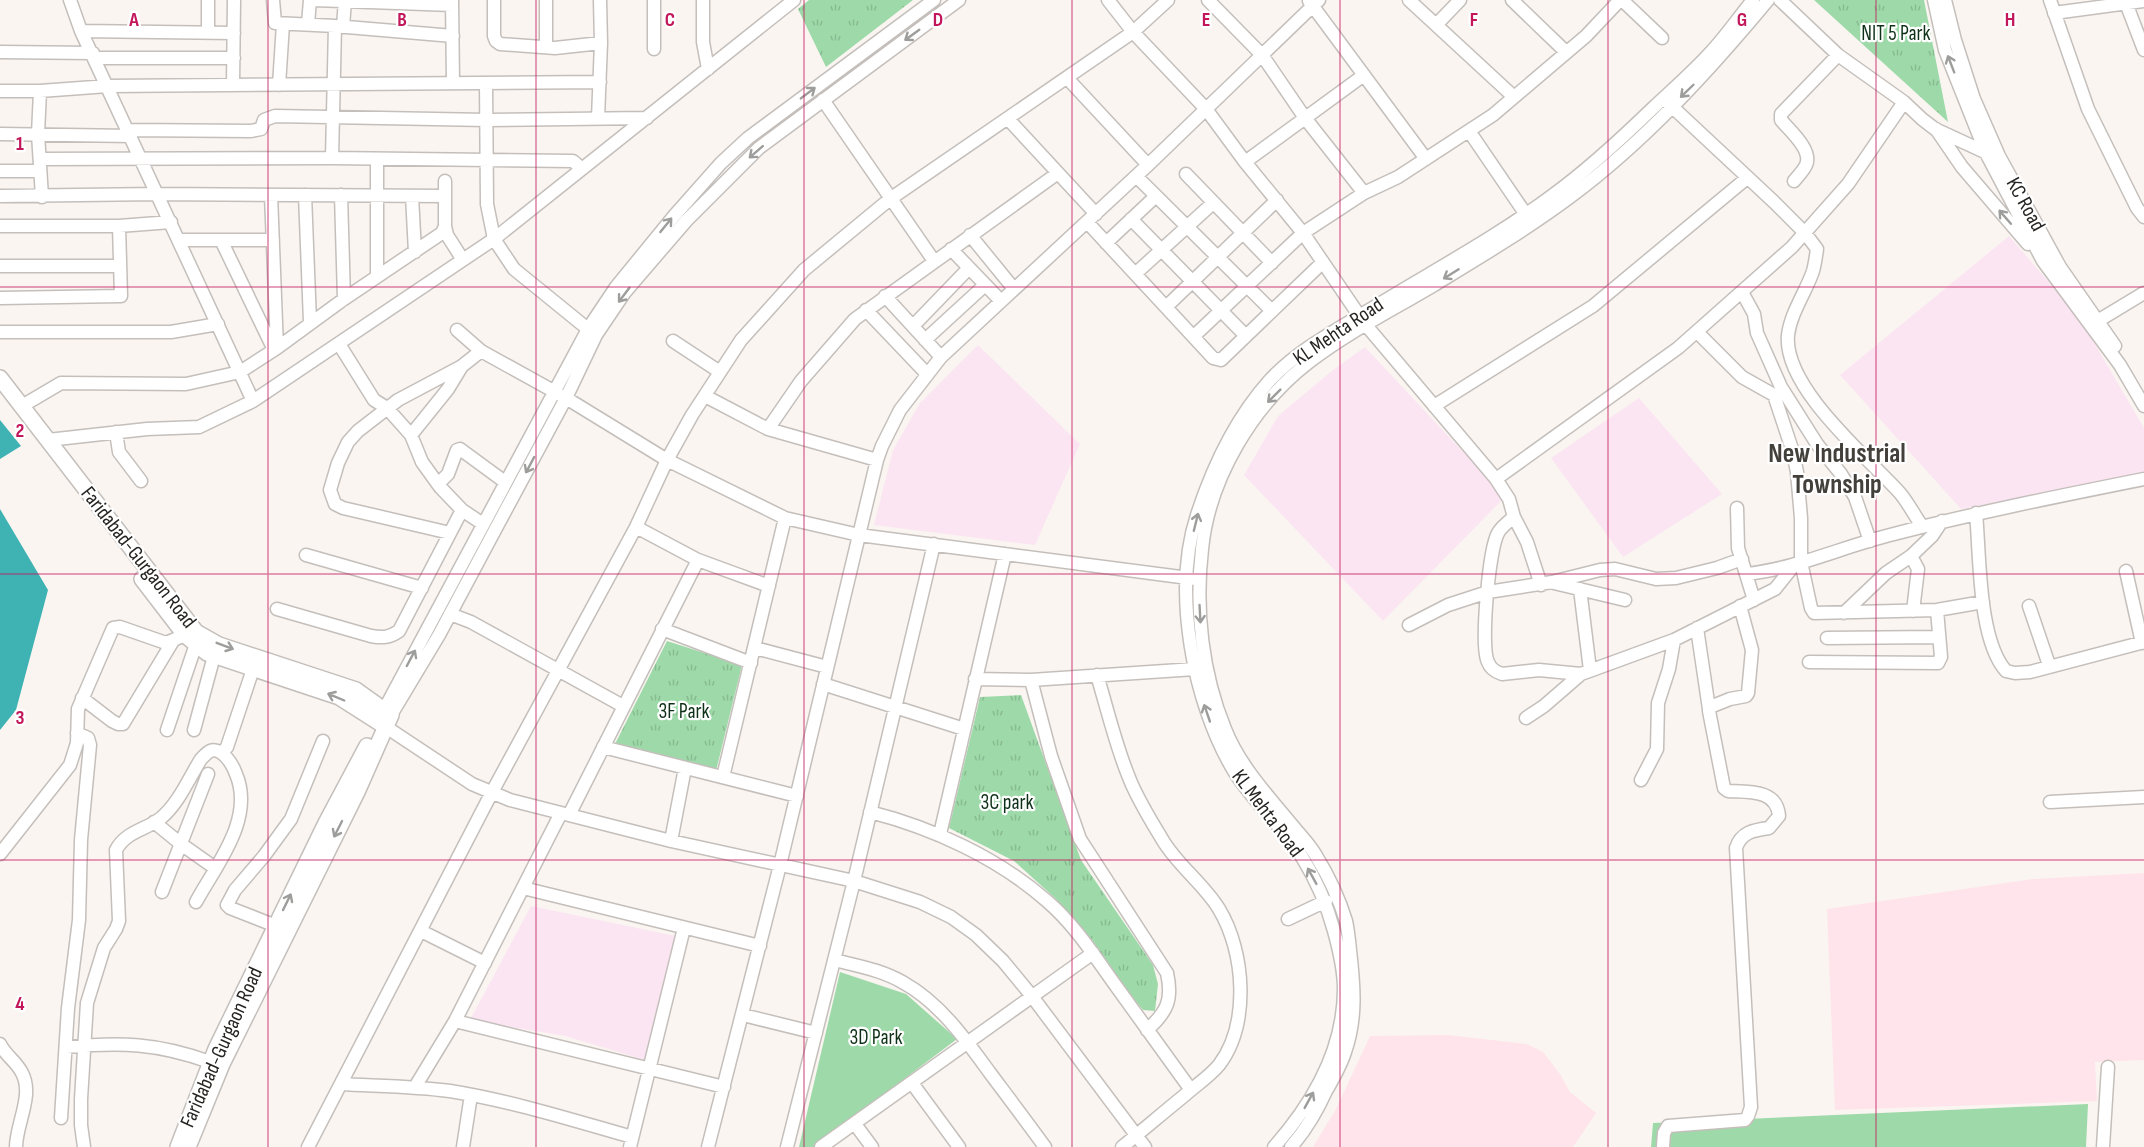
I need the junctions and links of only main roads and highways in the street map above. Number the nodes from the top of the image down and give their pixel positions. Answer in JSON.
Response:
{"nodes":[{"id":1,"x":0,"y":378,"type":"edge"},
{"id":2,"x":0,"y":395,"type":"edge"},
{"id":3,"x":186,"y":637,"type":"junction"},
{"id":4,"x":385,"y":718,"type":"junction"},
{"id":5,"x":178,"y":1147,"type":"edge"},
{"id":6,"x":188,"y":1147,"type":"edge"}],
"edges":[{"from":1,"to":3,"type":"main road","name":"Faridabad-Gurgaon Road"},
{"from":2,"to":3,"type":"main road","name":"Faridabad-Gurgaon Road"},
{"from":4,"to":3,"type":"main road","name":"Faridabad-Gurgaon Road","one_way":true},
{"from":3,"to":4,"type":"main road","name":"Faridabad-Gurgaon Road","one_way":true},
{"from":5,"to":4,"type":"main road","name":"Faridabad-Gurgaon Road","one_way":true},
{"from":4,"to":6,"type":"main road","name":"Faridabad-Gurgaon Road","one_way":true}]}
